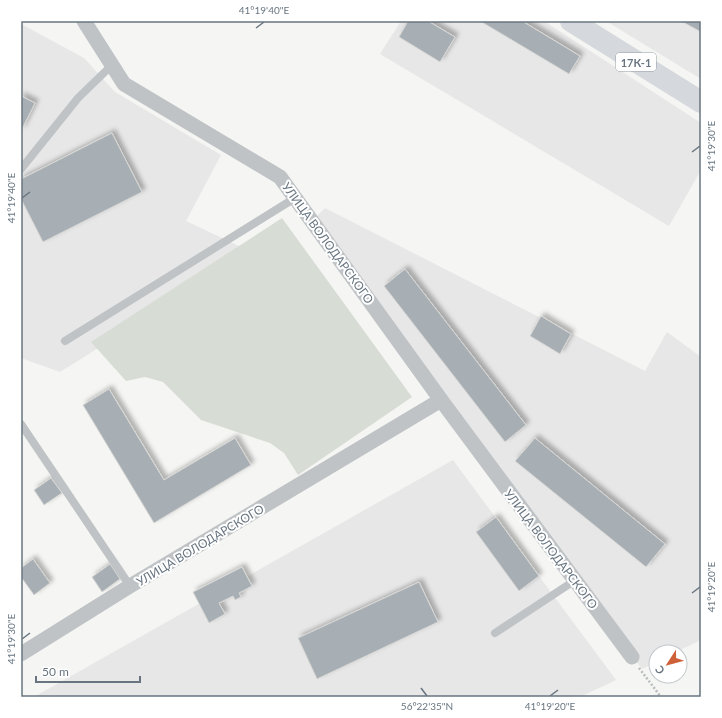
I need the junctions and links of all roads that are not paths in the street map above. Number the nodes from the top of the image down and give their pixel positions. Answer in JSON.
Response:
{"nodes":[{"id":1,"x":84,"y":21,"type":"edge"},
{"id":2,"x":571,"y":21,"type":"edge"},
{"id":3,"x":112,"y":65,"type":"junction"},
{"id":4,"x":701,"y":102,"type":"edge"},
{"id":5,"x":21,"y":169,"type":"edge"},
{"id":6,"x":295,"y":198,"type":"junction"},
{"id":7,"x":65,"y":341,"type":"dead end"},
{"id":8,"x":441,"y":400,"type":"junction"},
{"id":9,"x":21,"y":424,"type":"edge"},
{"id":10,"x":574,"y":581,"type":"junction"},
{"id":11,"x":130,"y":586,"type":"junction"},
{"id":12,"x":495,"y":633,"type":"dead end"},
{"id":13,"x":21,"y":654,"type":"edge"},
{"id":14,"x":632,"y":658,"type":"road end"}],
"edges":[{"from":1,"to":3,"type":"street","name":"УЛИЦА ВОЛОДАРСКОГО"},
{"from":2,"to":4,"type":"main road","number":"17К-1"},
{"from":3,"to":5,"type":"lane"},
{"from":3,"to":6,"type":"street","name":"УЛИЦА ВОЛОДАРСКОГО"},
{"from":6,"to":7,"type":"lane"},
{"from":6,"to":8,"type":"street","name":"УЛИЦА ВОЛОДАРСКОГО"},
{"from":8,"to":10,"type":"street","name":"УЛИЦА ВОЛОДАРСКОГО"},
{"from":8,"to":11,"type":"street","name":"УЛИЦА ВОЛОДАРСКОГО"},
{"from":9,"to":11,"type":"lane"},
{"from":10,"to":12,"type":"lane"},
{"from":10,"to":14,"type":"street","name":"УЛИЦА ВОЛОДАРСКОГО"},
{"from":11,"to":13,"type":"street","name":"УЛИЦА ВОЛОДАРСКОГО"}]}
